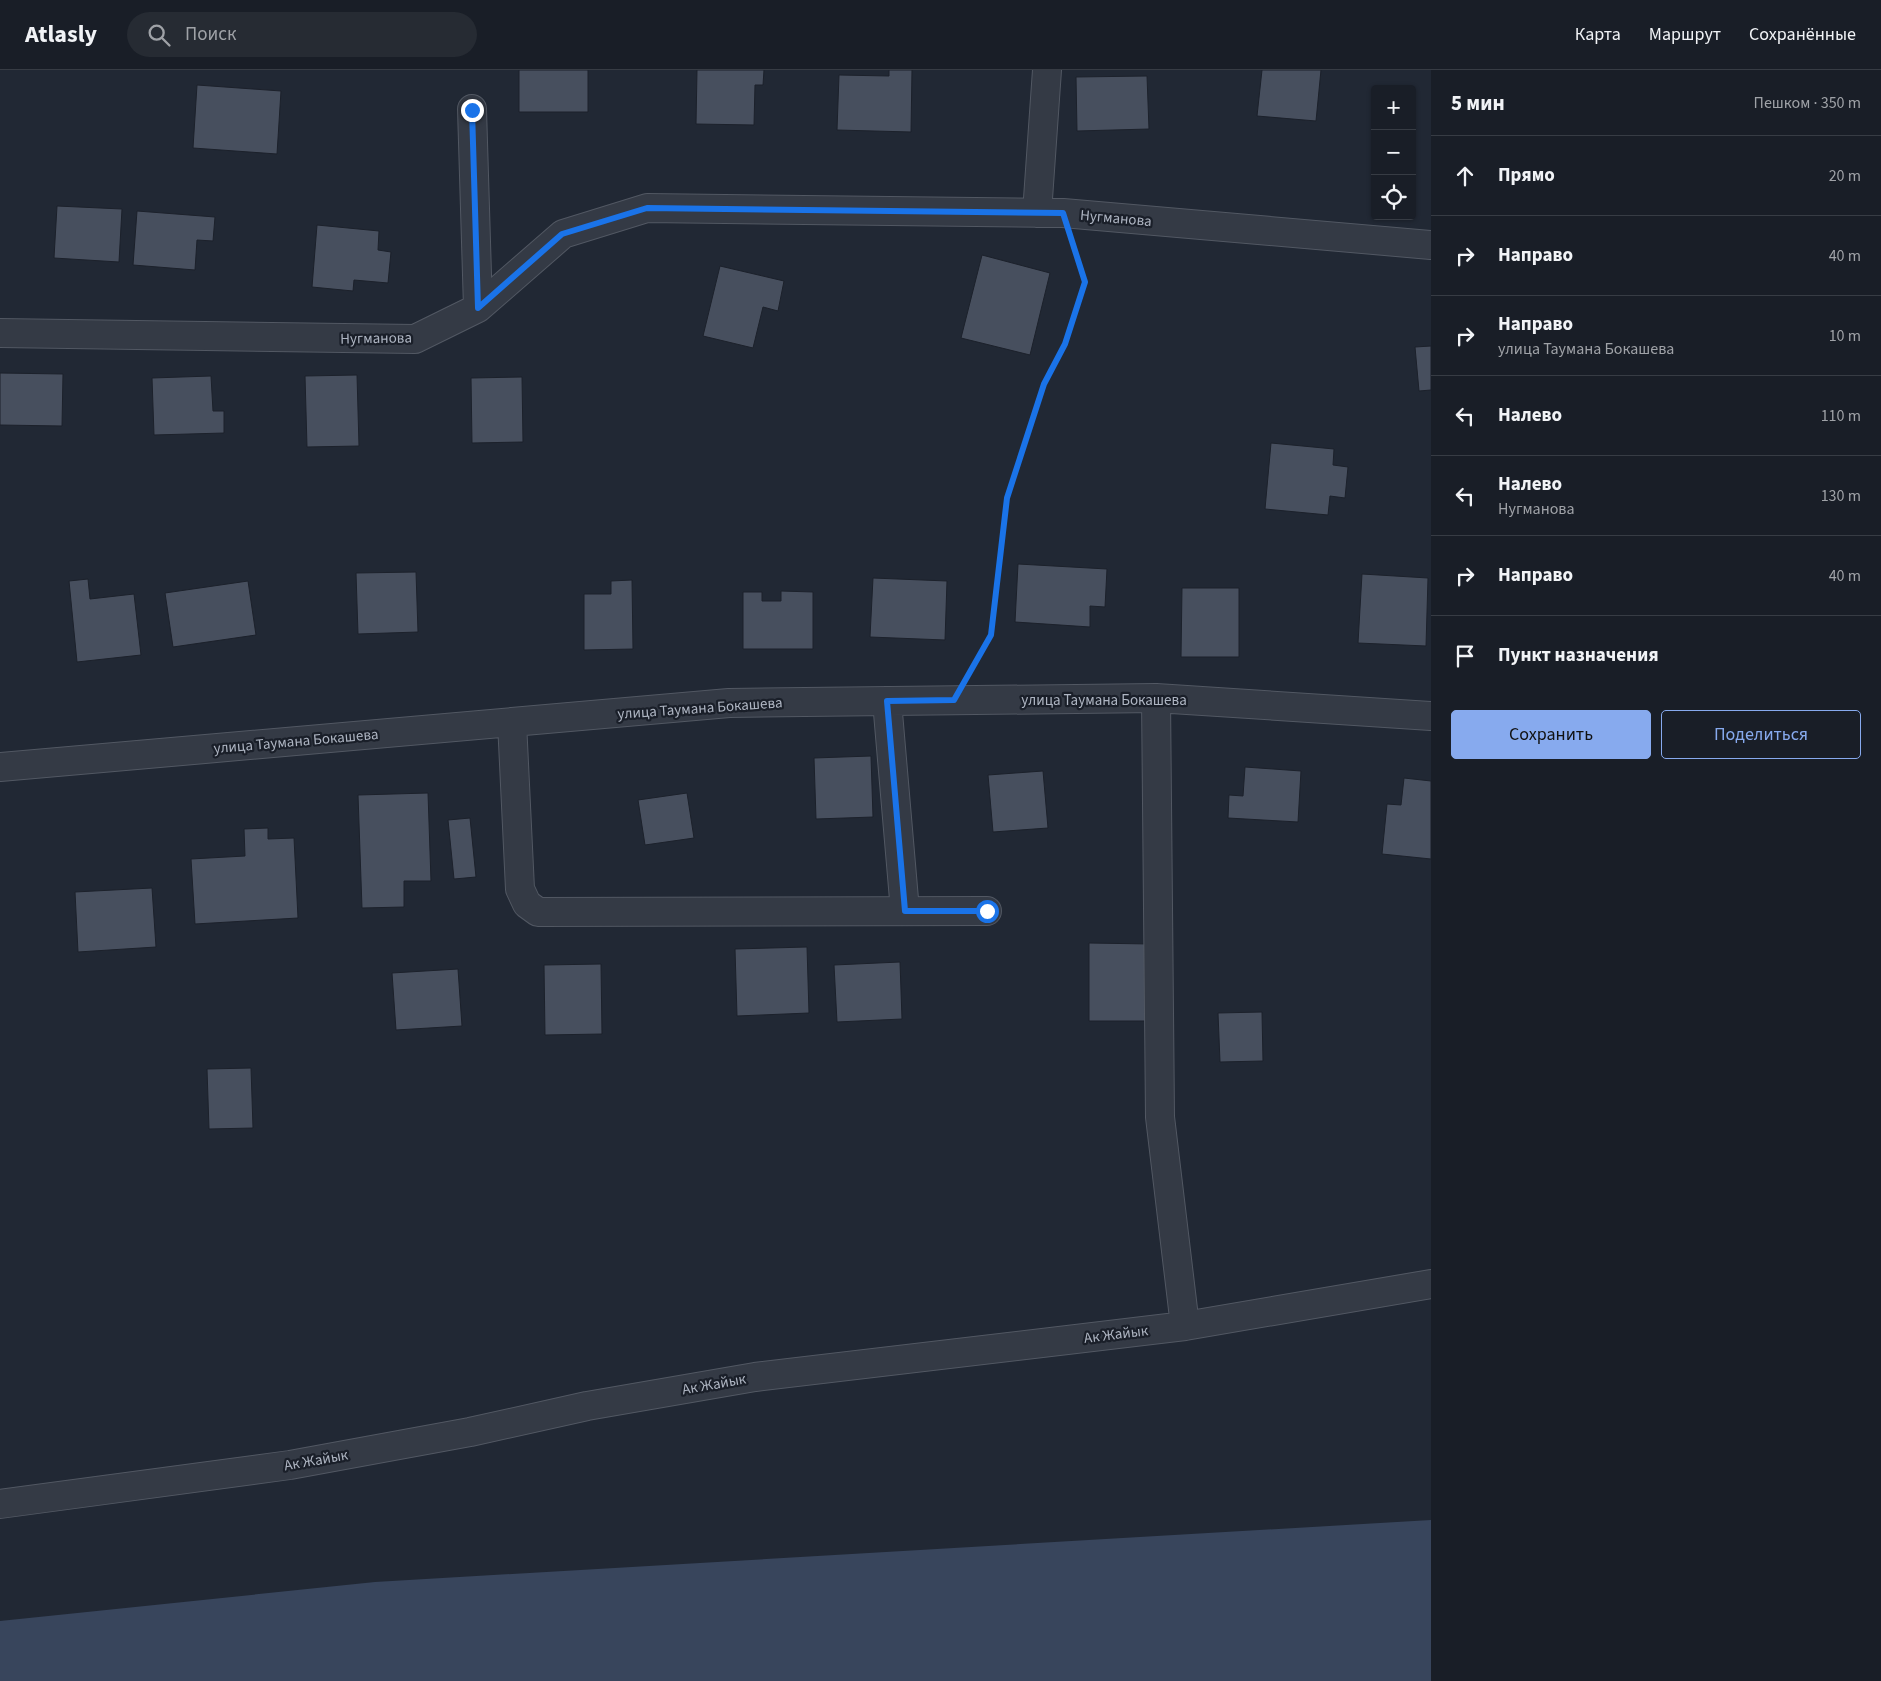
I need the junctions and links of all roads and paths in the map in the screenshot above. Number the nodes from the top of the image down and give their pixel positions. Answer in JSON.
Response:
{"nodes":[{"id":1,"x":1048,"y":70,"type":"edge"},
{"id":2,"x":472,"y":110,"type":"dead end"},
{"id":3,"x":1050,"y":213,"type":"junction"},
{"id":4,"x":1431,"y":245,"type":"edge"},
{"id":5,"x":478,"y":308,"type":"junction"},
{"id":6,"x":0,"y":333,"type":"edge"},
{"id":7,"x":1156,"y":698,"type":"junction"},
{"id":8,"x":954,"y":700,"type":"junction"},
{"id":9,"x":887,"y":701,"type":"junction"},
{"id":10,"x":1431,"y":716,"type":"edge"},
{"id":11,"x":512,"y":722,"type":"junction"},
{"id":12,"x":0,"y":767,"type":"edge"},
{"id":13,"x":905,"y":911,"type":"junction"},
{"id":14,"x":987,"y":911,"type":"dead end"},
{"id":15,"x":1431,"y":1284,"type":"edge"},
{"id":16,"x":1186,"y":1326,"type":"junction"},
{"id":17,"x":0,"y":1504,"type":"edge"}],
"edges":[{"from":1,"to":3,"type":"street"},
{"from":2,"to":5,"type":"street"},
{"from":3,"to":4,"type":"street","name":"Нугманова"},
{"from":3,"to":5,"type":"street","name":"Нугманова"},
{"from":3,"to":8,"type":"path"},
{"from":5,"to":6,"type":"street","name":"Нугманова"},
{"from":7,"to":8,"type":"street","name":"улица Таумана Бокашева"},
{"from":7,"to":10,"type":"street","name":"улица Таумана Бокашева"},
{"from":7,"to":16,"type":"street"},
{"from":8,"to":9,"type":"street","name":"улица Таумана Бокашева"},
{"from":9,"to":11,"type":"street","name":"улица Таумана Бокашева"},
{"from":9,"to":13,"type":"street"},
{"from":11,"to":12,"type":"street","name":"улица Таумана Бокашева"},
{"from":11,"to":13,"type":"street"},
{"from":13,"to":14,"type":"street"},
{"from":15,"to":16,"type":"street","name":"Ак Жайык"},
{"from":16,"to":17,"type":"street","name":"Ак Жайык"}]}
